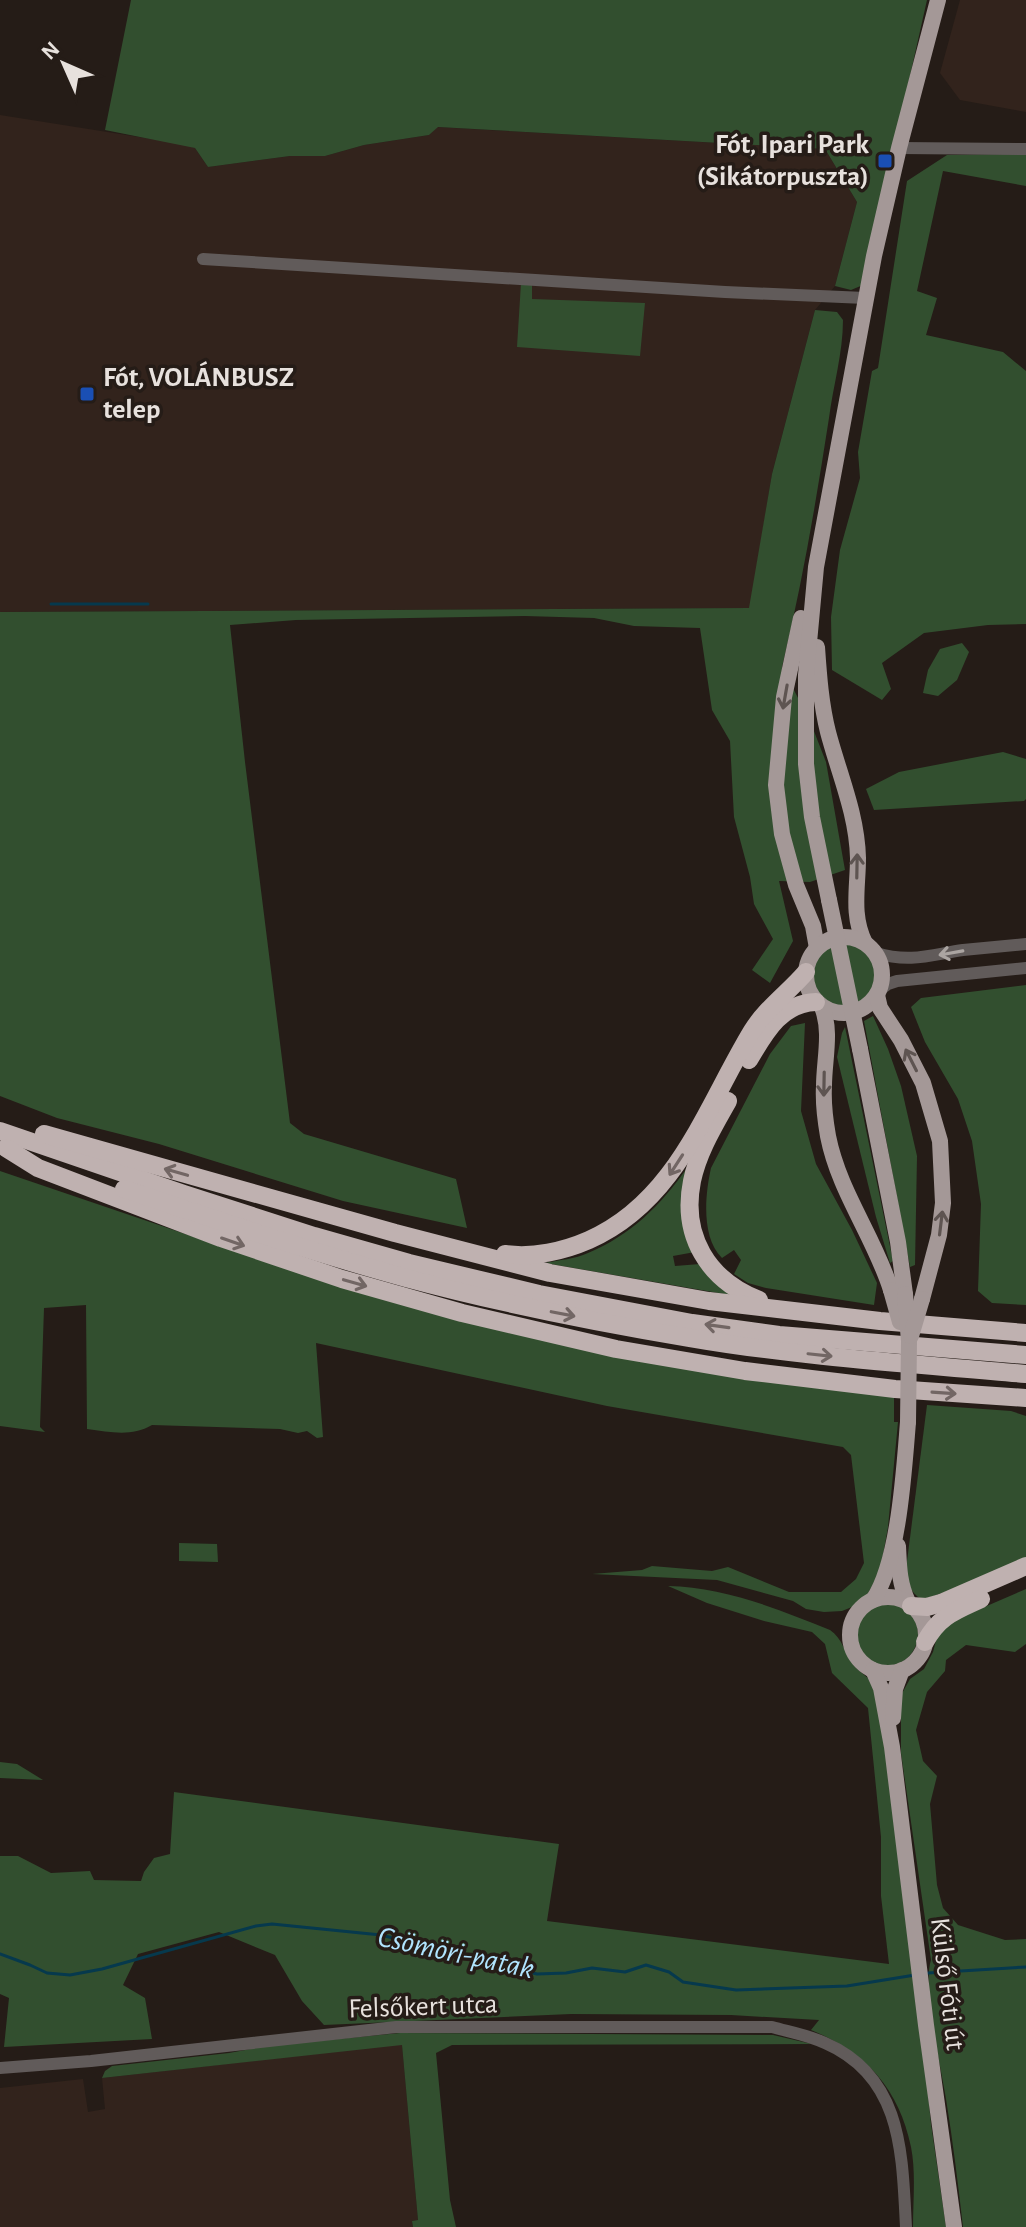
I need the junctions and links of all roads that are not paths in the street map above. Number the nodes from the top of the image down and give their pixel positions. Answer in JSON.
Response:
{"nodes":[{"id":1,"x":938,"y":0,"type":"edge"},
{"id":2,"x":899,"y":148,"type":"junction"},
{"id":3,"x":1026,"y":149,"type":"edge"},
{"id":4,"x":203,"y":259,"type":"dead end"},
{"id":5,"x":865,"y":298,"type":"junction"},
{"id":6,"x":816,"y":567,"type":"junction"},
{"id":7,"x":1026,"y":944,"type":"edge"},
{"id":8,"x":817,"y":948,"type":"junction"},
{"id":9,"x":871,"y":948,"type":"junction"},
{"id":10,"x":1026,"y":968,"type":"edge"},
{"id":11,"x":806,"y":972,"type":"junction"},
{"id":12,"x":878,"y":993,"type":"junction"},
{"id":13,"x":819,"y":1004,"type":"junction"},
{"id":14,"x":0,"y":1123,"type":"edge"},
{"id":15,"x":2,"y":1142,"type":"edge"},
{"id":16,"x":464,"y":1251,"type":"junction"},
{"id":17,"x":898,"y":1292,"type":"junction"},
{"id":18,"x":788,"y":1310,"type":"junction"},
{"id":19,"x":1026,"y":1333,"type":"edge"},
{"id":20,"x":909,"y":1341,"type":"junction"},
{"id":21,"x":1026,"y":1355,"type":"edge"},
{"id":22,"x":1026,"y":1374,"type":"edge"},
{"id":23,"x":983,"y":1396,"type":"junction"},
{"id":24,"x":1026,"y":1398,"type":"edge"},
{"id":25,"x":1026,"y":1406,"type":"edge"},
{"id":26,"x":897,"y":1527,"type":"junction"},
{"id":27,"x":1026,"y":1566,"type":"edge"},
{"id":28,"x":1026,"y":1579,"type":"edge"},
{"id":29,"x":873,"y":1600,"type":"junction"},
{"id":30,"x":910,"y":1604,"type":"junction"},
{"id":31,"x":925,"y":1642,"type":"junction"},
{"id":32,"x":873,"y":1670,"type":"junction"},
{"id":33,"x":902,"y":1670,"type":"junction"},
{"id":34,"x":892,"y":1747,"type":"junction"},
{"id":35,"x":0,"y":2068,"type":"edge"},
{"id":36,"x":906,"y":2227,"type":"edge"},
{"id":37,"x":954,"y":2227,"type":"edge"}],
"edges":[{"from":1,"to":2,"type":"main road"},
{"from":2,"to":3,"type":"street"},
{"from":2,"to":5,"type":"main road"},
{"from":4,"to":5,"type":"street"},
{"from":5,"to":6,"type":"main road"},
{"from":6,"to":8,"type":"main road","one_way":true},
{"from":9,"to":6,"type":"main road","one_way":true},
{"from":6,"to":17,"type":"main road","bridge":true},
{"from":7,"to":9,"type":"street","one_way":true},
{"from":8,"to":9,"type":"main road"},
{"from":8,"to":11,"type":"main road"},
{"from":9,"to":12,"type":"main road"},
{"from":10,"to":12,"type":"street"},
{"from":11,"to":13,"type":"main road"},
{"from":11,"to":16,"type":"highway","one_way":true},
{"from":12,"to":13,"type":"main road"},
{"from":20,"to":12,"type":"main road","one_way":true,"bridge":true},
{"from":13,"to":17,"type":"main road","one_way":true},
{"from":13,"to":18,"type":"highway"},
{"from":16,"to":14,"type":"highway","one_way":true},
{"from":21,"to":15,"type":"highway","one_way":true},
{"from":15,"to":22,"type":"highway","one_way":true},
{"from":15,"to":23,"type":"highway","one_way":true},
{"from":16,"to":18,"type":"highway"},
{"from":17,"to":20,"type":"main road","bridge":true},
{"from":18,"to":19,"type":"highway"},
{"from":20,"to":26,"type":"main road","bridge":true},
{"from":23,"to":24,"type":"highway"},
{"from":23,"to":25,"type":"highway"},
{"from":26,"to":29,"type":"main road"},
{"from":26,"to":30,"type":"main road"},
{"from":27,"to":30,"type":"highway"},
{"from":28,"to":31,"type":"highway"},
{"from":29,"to":30,"type":"main road"},
{"from":29,"to":32,"type":"main road"},
{"from":30,"to":31,"type":"main road"},
{"from":31,"to":33,"type":"main road"},
{"from":32,"to":33,"type":"main road"},
{"from":32,"to":34,"type":"main road","name":"Külső Fóti út"},
{"from":33,"to":34,"type":"main road","name":"Külső Fóti út"},
{"from":34,"to":37,"type":"main road","name":"Külső Fóti út"},
{"from":35,"to":36,"type":"street","name":"Felsőkert utca"}]}
